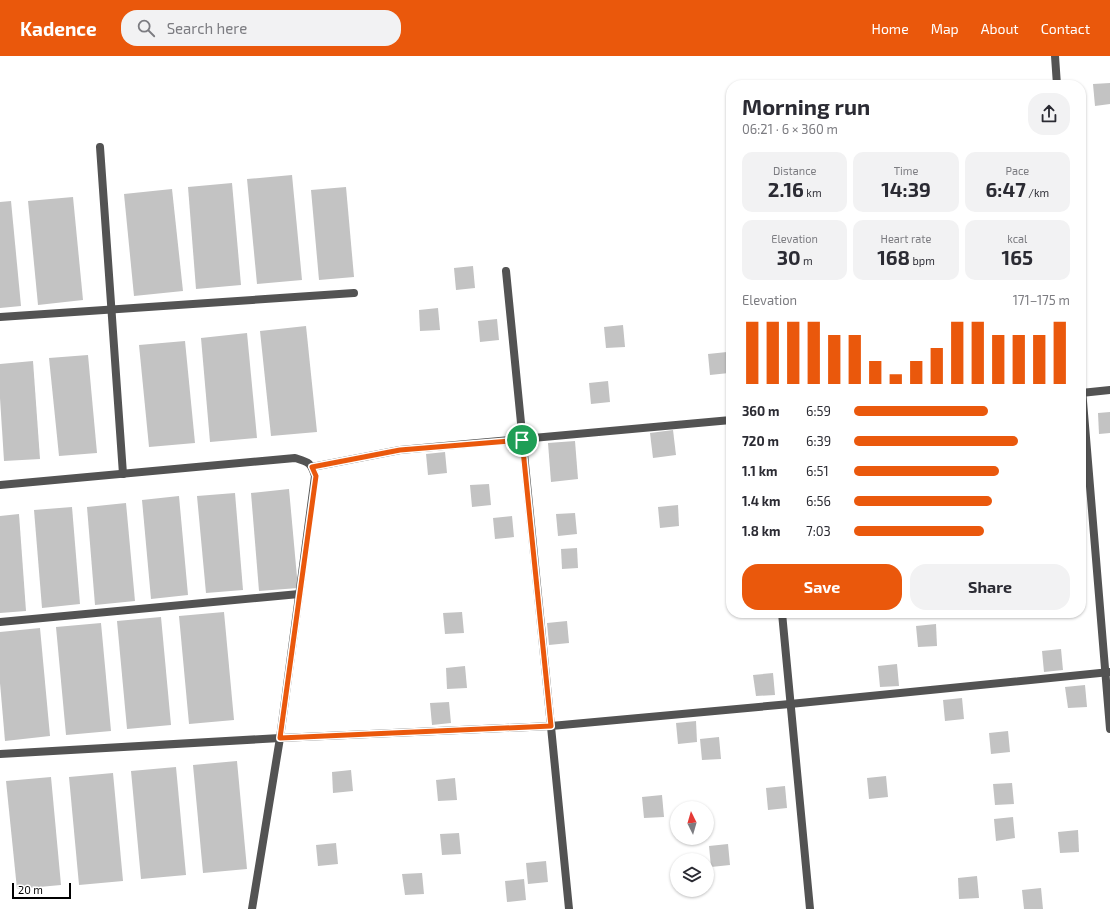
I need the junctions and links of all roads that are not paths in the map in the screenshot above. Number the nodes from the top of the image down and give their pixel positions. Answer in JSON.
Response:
{"nodes":[{"id":1,"x":1055,"y":56,"type":"edge"},
{"id":2,"x":1057,"y":80,"type":"edge"},
{"id":3,"x":100,"y":147,"type":"dead end"},
{"id":4,"x":506,"y":271,"type":"dead end"},
{"id":5,"x":354,"y":293,"type":"dead end"},
{"id":6,"x":111,"y":309,"type":"junction"},
{"id":7,"x":0,"y":317,"type":"edge"},
{"id":8,"x":1110,"y":390,"type":"edge"},
{"id":9,"x":1086,"y":393,"type":"edge"},
{"id":10,"x":726,"y":420,"type":"edge"},
{"id":11,"x":1086,"y":438,"type":"edge"},
{"id":12,"x":522,"y":440,"type":"junction"},
{"id":13,"x":312,"y":467,"type":"junction"},
{"id":14,"x":123,"y":474,"type":"junction"},
{"id":15,"x":0,"y":485,"type":"edge"},
{"id":16,"x":299,"y":594,"type":"junction"},
{"id":17,"x":782,"y":618,"type":"edge"},
{"id":18,"x":0,"y":622,"type":"edge"},
{"id":19,"x":1107,"y":672,"type":"edge"},
{"id":20,"x":790,"y":704,"type":"junction"},
{"id":21,"x":551,"y":726,"type":"junction"},
{"id":22,"x":1110,"y":729,"type":"edge"},
{"id":23,"x":280,"y":738,"type":"junction"},
{"id":24,"x":0,"y":754,"type":"edge"},
{"id":25,"x":252,"y":909,"type":"edge"},
{"id":26,"x":569,"y":909,"type":"edge"},
{"id":27,"x":810,"y":909,"type":"edge"}],
"edges":[{"from":1,"to":2,"type":"street"},
{"from":3,"to":6,"type":"street"},
{"from":4,"to":12,"type":"street"},
{"from":5,"to":6,"type":"street"},
{"from":6,"to":7,"type":"street"},
{"from":6,"to":14,"type":"street"},
{"from":8,"to":9,"type":"street"},
{"from":10,"to":12,"type":"street"},
{"from":11,"to":19,"type":"street"},
{"from":12,"to":13,"type":"street"},
{"from":12,"to":21,"type":"street"},
{"from":13,"to":14,"type":"street"},
{"from":13,"to":16,"type":"street"},
{"from":14,"to":15,"type":"street"},
{"from":16,"to":18,"type":"street"},
{"from":16,"to":23,"type":"street"},
{"from":17,"to":20,"type":"street"},
{"from":19,"to":20,"type":"street"},
{"from":19,"to":22,"type":"street"},
{"from":20,"to":21,"type":"street"},
{"from":20,"to":27,"type":"street"},
{"from":21,"to":23,"type":"street"},
{"from":21,"to":26,"type":"street"},
{"from":23,"to":24,"type":"street"},
{"from":23,"to":25,"type":"street"}]}
